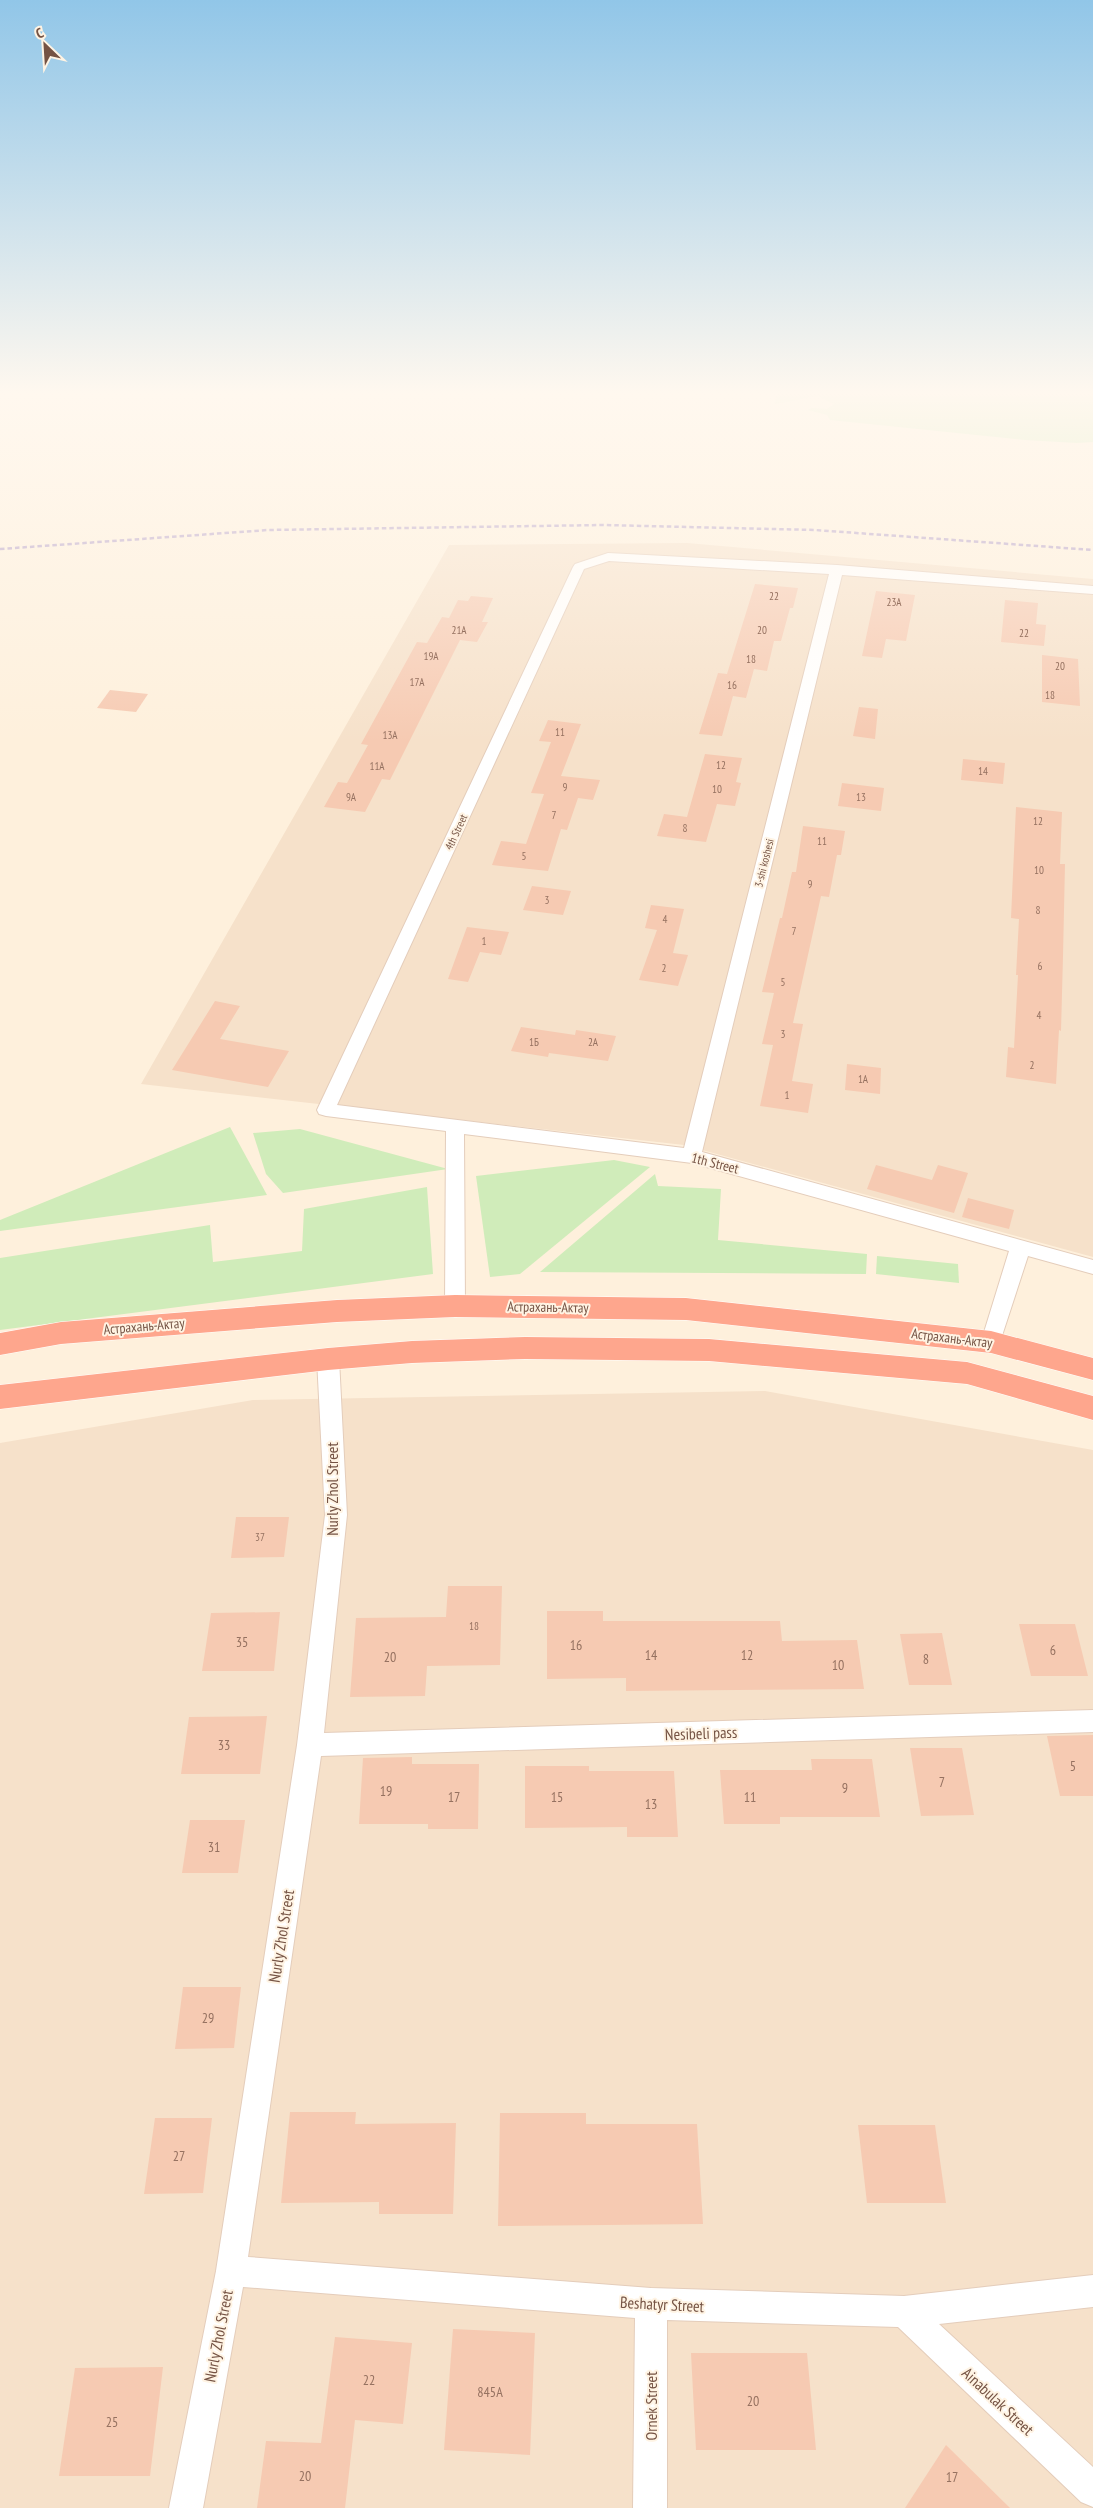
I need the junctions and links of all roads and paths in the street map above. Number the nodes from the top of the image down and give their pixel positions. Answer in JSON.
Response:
{"nodes":[{"id":1,"x":837,"y":569,"type":"junction"},
{"id":2,"x":1093,"y":590,"type":"edge"},
{"id":3,"x":326,"y":1110,"type":"joint"},
{"id":4,"x":455,"y":1128,"type":"junction"},
{"id":5,"x":692,"y":1156,"type":"junction"},
{"id":6,"x":1021,"y":1246,"type":"junction"},
{"id":7,"x":1093,"y":1267,"type":"edge"},
{"id":8,"x":455,"y":1306,"type":"junction"},
{"id":9,"x":991,"y":1342,"type":"junction"},
{"id":10,"x":0,"y":1344,"type":"edge"},
{"id":11,"x":328,"y":1359,"type":"junction"},
{"id":12,"x":1093,"y":1369,"type":"edge"},
{"id":13,"x":0,"y":1396,"type":"edge"},
{"id":14,"x":1093,"y":1408,"type":"edge"},
{"id":15,"x":1093,"y":1721,"type":"edge"},
{"id":16,"x":310,"y":1745,"type":"junction"},
{"id":17,"x":231,"y":2271,"type":"junction"},
{"id":18,"x":1093,"y":2291,"type":"edge"},
{"id":19,"x":651,"y":2304,"type":"junction"},
{"id":20,"x":904,"y":2312,"type":"junction"},
{"id":21,"x":1093,"y":2490,"type":"edge"},
{"id":22,"x":186,"y":2508,"type":"edge"},
{"id":23,"x":650,"y":2508,"type":"edge"}],
"edges":[{"from":1,"to":2,"type":"street"},
{"from":1,"to":3,"type":"street","name":"4th Street"},
{"from":1,"to":5,"type":"street","name":"3-shi koshesi"},
{"from":3,"to":4,"type":"street","name":"1th Street"},
{"from":4,"to":5,"type":"street","name":"1th Street"},
{"from":4,"to":8,"type":"street"},
{"from":5,"to":6,"type":"street","name":"1th Street"},
{"from":6,"to":7,"type":"street","name":"1th Street"},
{"from":6,"to":9,"type":"street"},
{"from":8,"to":9,"type":"highway","name":"Астрахань-Актау"},
{"from":8,"to":10,"type":"highway","name":"Астрахань-Актау"},
{"from":9,"to":12,"type":"highway","name":"Астрахань-Актау"},
{"from":11,"to":13,"type":"highway"},
{"from":11,"to":14,"type":"highway"},
{"from":11,"to":16,"type":"street","name":"Nurly Zhol Street"},
{"from":15,"to":16,"type":"street","name":"Nesibeli pass"},
{"from":16,"to":17,"type":"street","name":"Nurly Zhol Street"},
{"from":17,"to":19,"type":"street","name":"Beshatyr Street"},
{"from":17,"to":22,"type":"street","name":"Nurly Zhol Street"},
{"from":18,"to":20,"type":"street","name":"Beshatyr Street"},
{"from":19,"to":20,"type":"street","name":"Beshatyr Street"},
{"from":19,"to":23,"type":"street","name":"Ornek Street"},
{"from":20,"to":21,"type":"street","name":"Ainabulak Street"}]}
